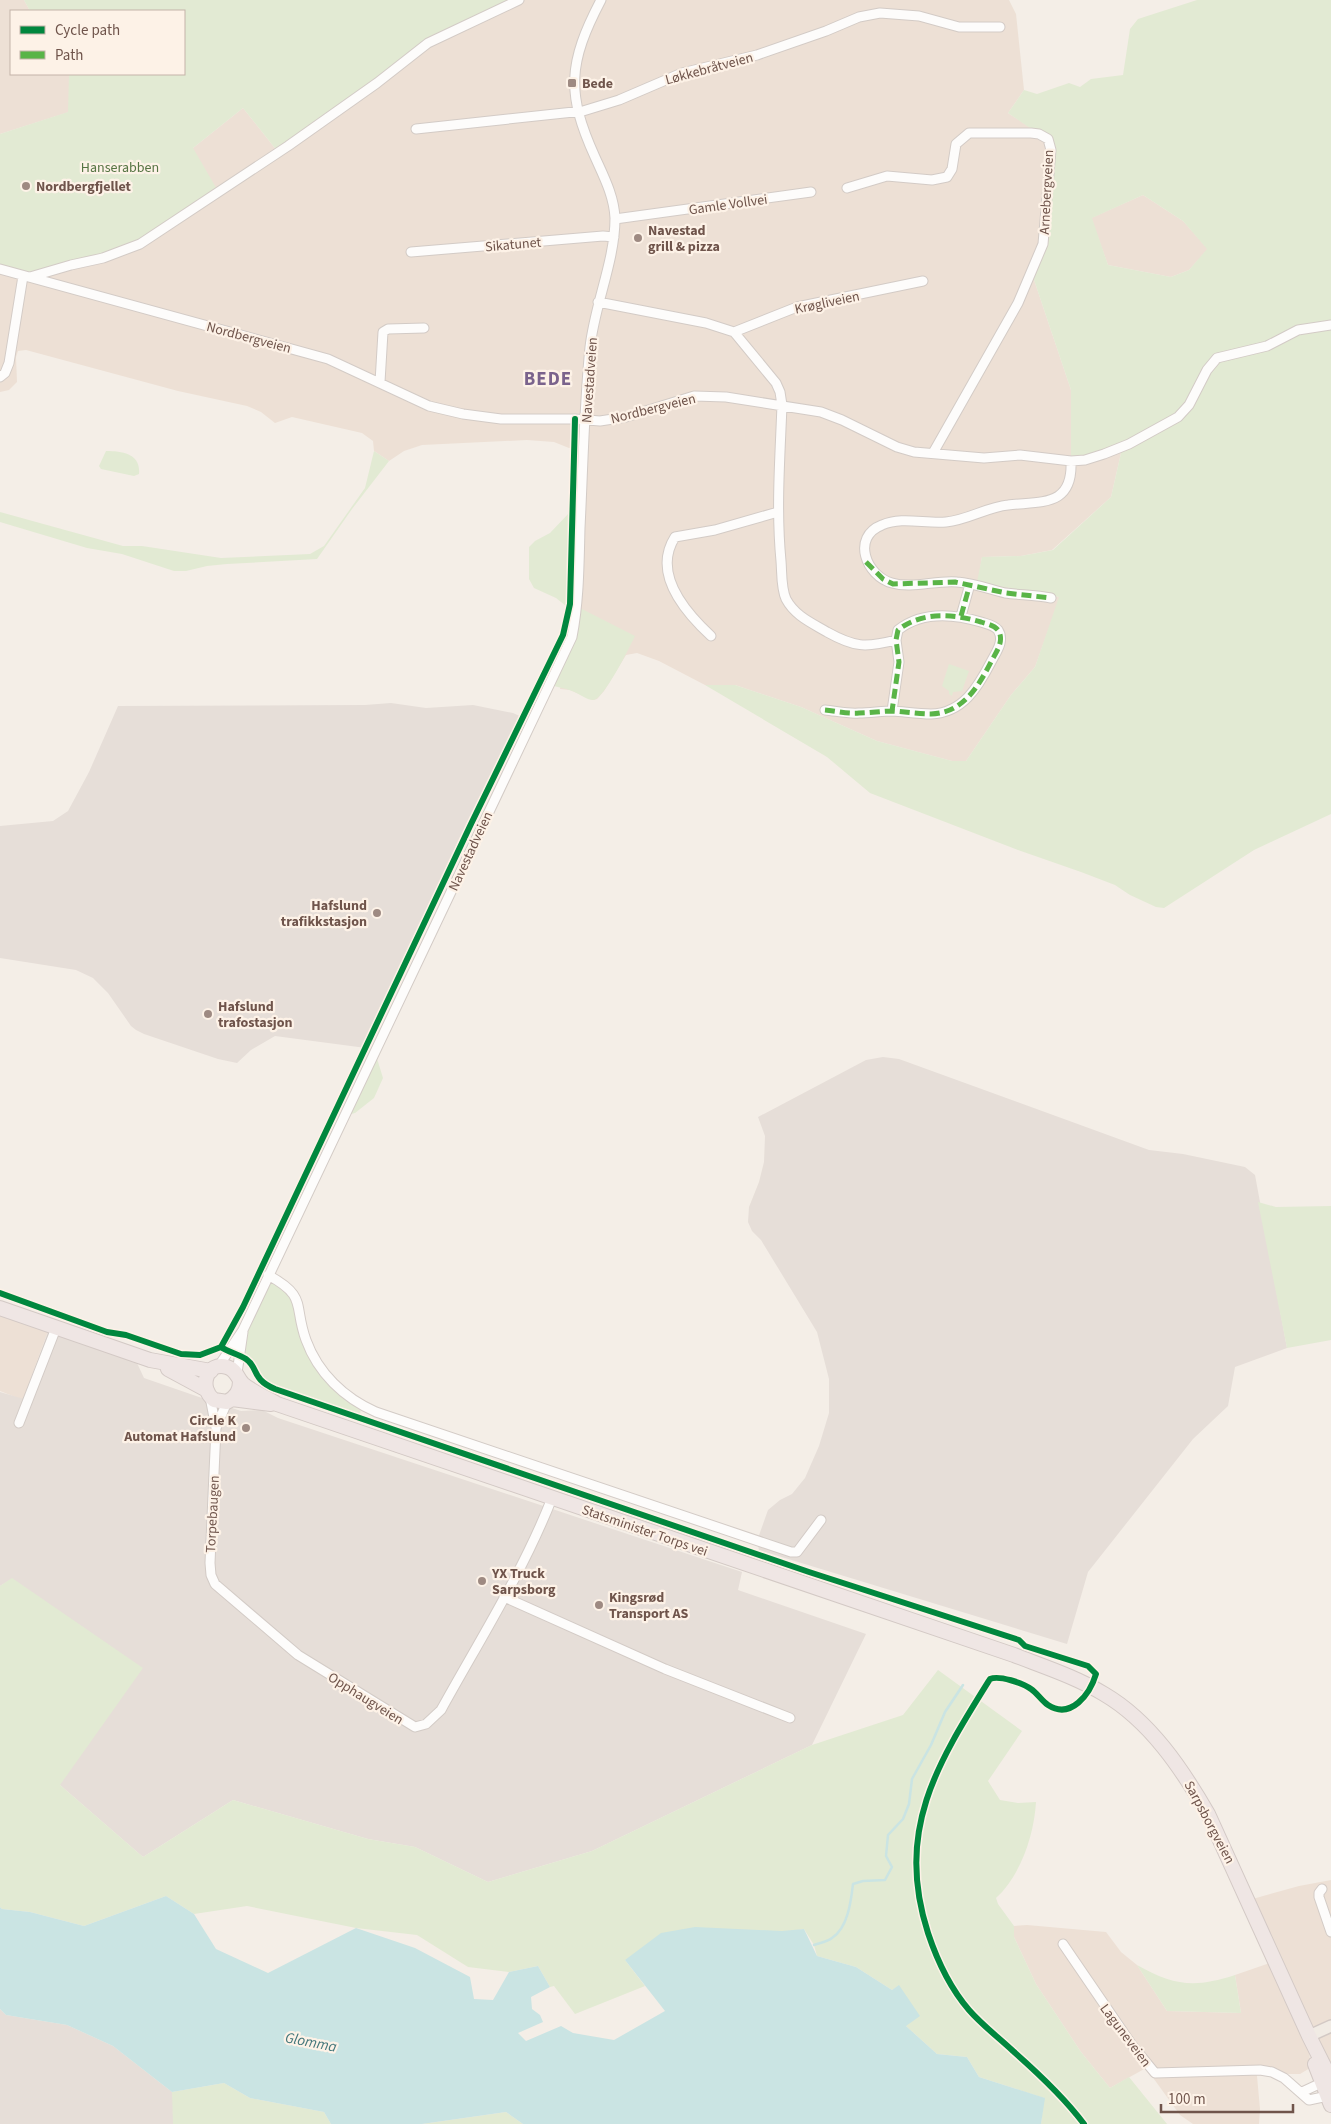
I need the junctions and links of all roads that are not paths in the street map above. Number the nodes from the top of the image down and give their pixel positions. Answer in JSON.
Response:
{"nodes":[{"id":1,"x":519,"y":0,"type":"edge"},
{"id":2,"x":600,"y":0,"type":"edge"},
{"id":3,"x":1000,"y":27,"type":"dead end"},
{"id":4,"x":577,"y":111,"type":"junction"},
{"id":5,"x":416,"y":129,"type":"dead end"},
{"id":6,"x":847,"y":188,"type":"dead end"},
{"id":7,"x":811,"y":192,"type":"dead end"},
{"id":8,"x":615,"y":219,"type":"junction"},
{"id":9,"x":614,"y":237,"type":"junction"},
{"id":10,"x":411,"y":252,"type":"dead end"},
{"id":11,"x":0,"y":269,"type":"edge"},
{"id":12,"x":26,"y":277,"type":"junction"},
{"id":13,"x":923,"y":280,"type":"dead end"},
{"id":14,"x":598,"y":302,"type":"junction"},
{"id":15,"x":1331,"y":326,"type":"edge"},
{"id":16,"x":424,"y":328,"type":"dead end"},
{"id":17,"x":734,"y":332,"type":"junction"},
{"id":18,"x":0,"y":377,"type":"edge"},
{"id":19,"x":380,"y":382,"type":"junction"},
{"id":20,"x":782,"y":405,"type":"junction"},
{"id":21,"x":586,"y":420,"type":"junction"},
{"id":22,"x":933,"y":453,"type":"junction"},
{"id":23,"x":1071,"y":461,"type":"junction"},
{"id":24,"x":778,"y":512,"type":"junction"},
{"id":25,"x":970,"y":584,"type":"junction"},
{"id":26,"x":1050,"y":598,"type":"dead end"},
{"id":27,"x":962,"y":616,"type":"junction"},
{"id":28,"x":711,"y":636,"type":"dead end"},
{"id":29,"x":896,"y":640,"type":"junction"},
{"id":30,"x":825,"y":710,"type":"dead end"},
{"id":31,"x":892,"y":711,"type":"junction"},
{"id":32,"x":268,"y":1275,"type":"junction"},
{"id":33,"x":0,"y":1308,"type":"edge"},
{"id":34,"x":56,"y":1328,"type":"junction"},
{"id":35,"x":243,"y":1330,"type":"junction"},
{"id":36,"x":150,"y":1360,"type":"junction"},
{"id":37,"x":214,"y":1369,"type":"junction"},
{"id":38,"x":239,"y":1377,"type":"junction"},
{"id":39,"x":208,"y":1393,"type":"junction"},
{"id":40,"x":230,"y":1400,"type":"junction"},
{"id":41,"x":277,"y":1404,"type":"junction"},
{"id":42,"x":19,"y":1423,"type":"dead end"},
{"id":43,"x":216,"y":1428,"type":"junction"},
{"id":44,"x":552,"y":1498,"type":"junction"},
{"id":45,"x":820,"y":1520,"type":"dead end"},
{"id":46,"x":215,"y":1584,"type":"joint"},
{"id":47,"x":504,"y":1597,"type":"junction"},
{"id":48,"x":1014,"y":1655,"type":"joint"},
{"id":49,"x":790,"y":1718,"type":"dead end"},
{"id":50,"x":1322,"y":1889,"type":"dead end"},
{"id":51,"x":1331,"y":1932,"type":"edge"},
{"id":52,"x":1063,"y":1944,"type":"dead end"},
{"id":53,"x":1331,"y":2026,"type":"edge"},
{"id":54,"x":1309,"y":2036,"type":"junction"},
{"id":55,"x":1325,"y":2091,"type":"edge"}],
"edges":[{"from":1,"to":12,"type":"street"},
{"from":2,"to":4,"type":"street","name":"Navestadveien"},
{"from":3,"to":4,"type":"street","name":"Løkkebråtveien"},
{"from":4,"to":5,"type":"street","name":"Løkkebråtveien"},
{"from":4,"to":8,"type":"street","name":"Navestadveien"},
{"from":6,"to":22,"type":"street","name":"Arnebergveien"},
{"from":7,"to":8,"type":"street","name":"Gamle Vollvei"},
{"from":8,"to":9,"type":"street","name":"Navestadveien"},
{"from":9,"to":10,"type":"street","name":"Sikatunet"},
{"from":9,"to":14,"type":"street","name":"Navestadveien"},
{"from":11,"to":12,"type":"street","name":"Nordbergveien"},
{"from":12,"to":18,"type":"street"},
{"from":12,"to":19,"type":"street","name":"Nordbergveien"},
{"from":13,"to":17,"type":"street","name":"Krøgliveien"},
{"from":14,"to":17,"type":"street"},
{"from":14,"to":21,"type":"street","name":"Navestadveien"},
{"from":15,"to":23,"type":"street","name":"Nordbergveien"},
{"from":16,"to":19,"type":"street"},
{"from":17,"to":20,"type":"street"},
{"from":19,"to":21,"type":"street","name":"Nordbergveien"},
{"from":20,"to":21,"type":"street","name":"Nordbergveien"},
{"from":20,"to":22,"type":"street","name":"Nordbergveien"},
{"from":20,"to":24,"type":"street"},
{"from":21,"to":32,"type":"street","name":"Navestadveien"},
{"from":22,"to":23,"type":"street","name":"Nordbergveien"},
{"from":23,"to":25,"type":"street"},
{"from":24,"to":28,"type":"street"},
{"from":24,"to":29,"type":"street"},
{"from":25,"to":26,"type":"street"},
{"from":25,"to":27,"type":"street"},
{"from":27,"to":29,"type":"street"},
{"from":27,"to":31,"type":"street"},
{"from":29,"to":31,"type":"street"},
{"from":30,"to":31,"type":"street"},
{"from":32,"to":35,"type":"street","name":"Navestadveien"},
{"from":32,"to":45,"type":"street"},
{"from":33,"to":34,"type":"highway"},
{"from":34,"to":36,"type":"highway"},
{"from":34,"to":42,"type":"street"},
{"from":35,"to":37,"type":"street","name":"Navestadveien"},
{"from":35,"to":38,"type":"street","name":"Navestadveien"},
{"from":36,"to":37,"type":"highway"},
{"from":36,"to":39,"type":"highway"},
{"from":37,"to":38,"type":"highway"},
{"from":37,"to":39,"type":"highway"},
{"from":38,"to":40,"type":"highway"},
{"from":38,"to":41,"type":"highway","name":"Statsminister Torps vei"},
{"from":39,"to":40,"type":"highway"},
{"from":39,"to":43,"type":"street"},
{"from":40,"to":41,"type":"highway","name":"Statsminister Torps vei"},
{"from":40,"to":43,"type":"street"},
{"from":41,"to":44,"type":"highway","name":"Statsminister Torps vei"},
{"from":43,"to":46,"type":"street","name":"Torpebaugen"},
{"from":44,"to":47,"type":"street","name":"Opphaugveien"},
{"from":44,"to":48,"type":"highway","name":"Statsminister Torps vei"},
{"from":46,"to":47,"type":"street","name":"Opphaugveien"},
{"from":47,"to":49,"type":"street"},
{"from":48,"to":54,"type":"highway","name":"Sarpsborgveien"},
{"from":50,"to":51,"type":"street"},
{"from":52,"to":55,"type":"street","name":"Laguneveien"},
{"from":53,"to":54,"type":"main road"},
{"from":54,"to":55,"type":"highway","name":"Sarpsborgveien"}]}
